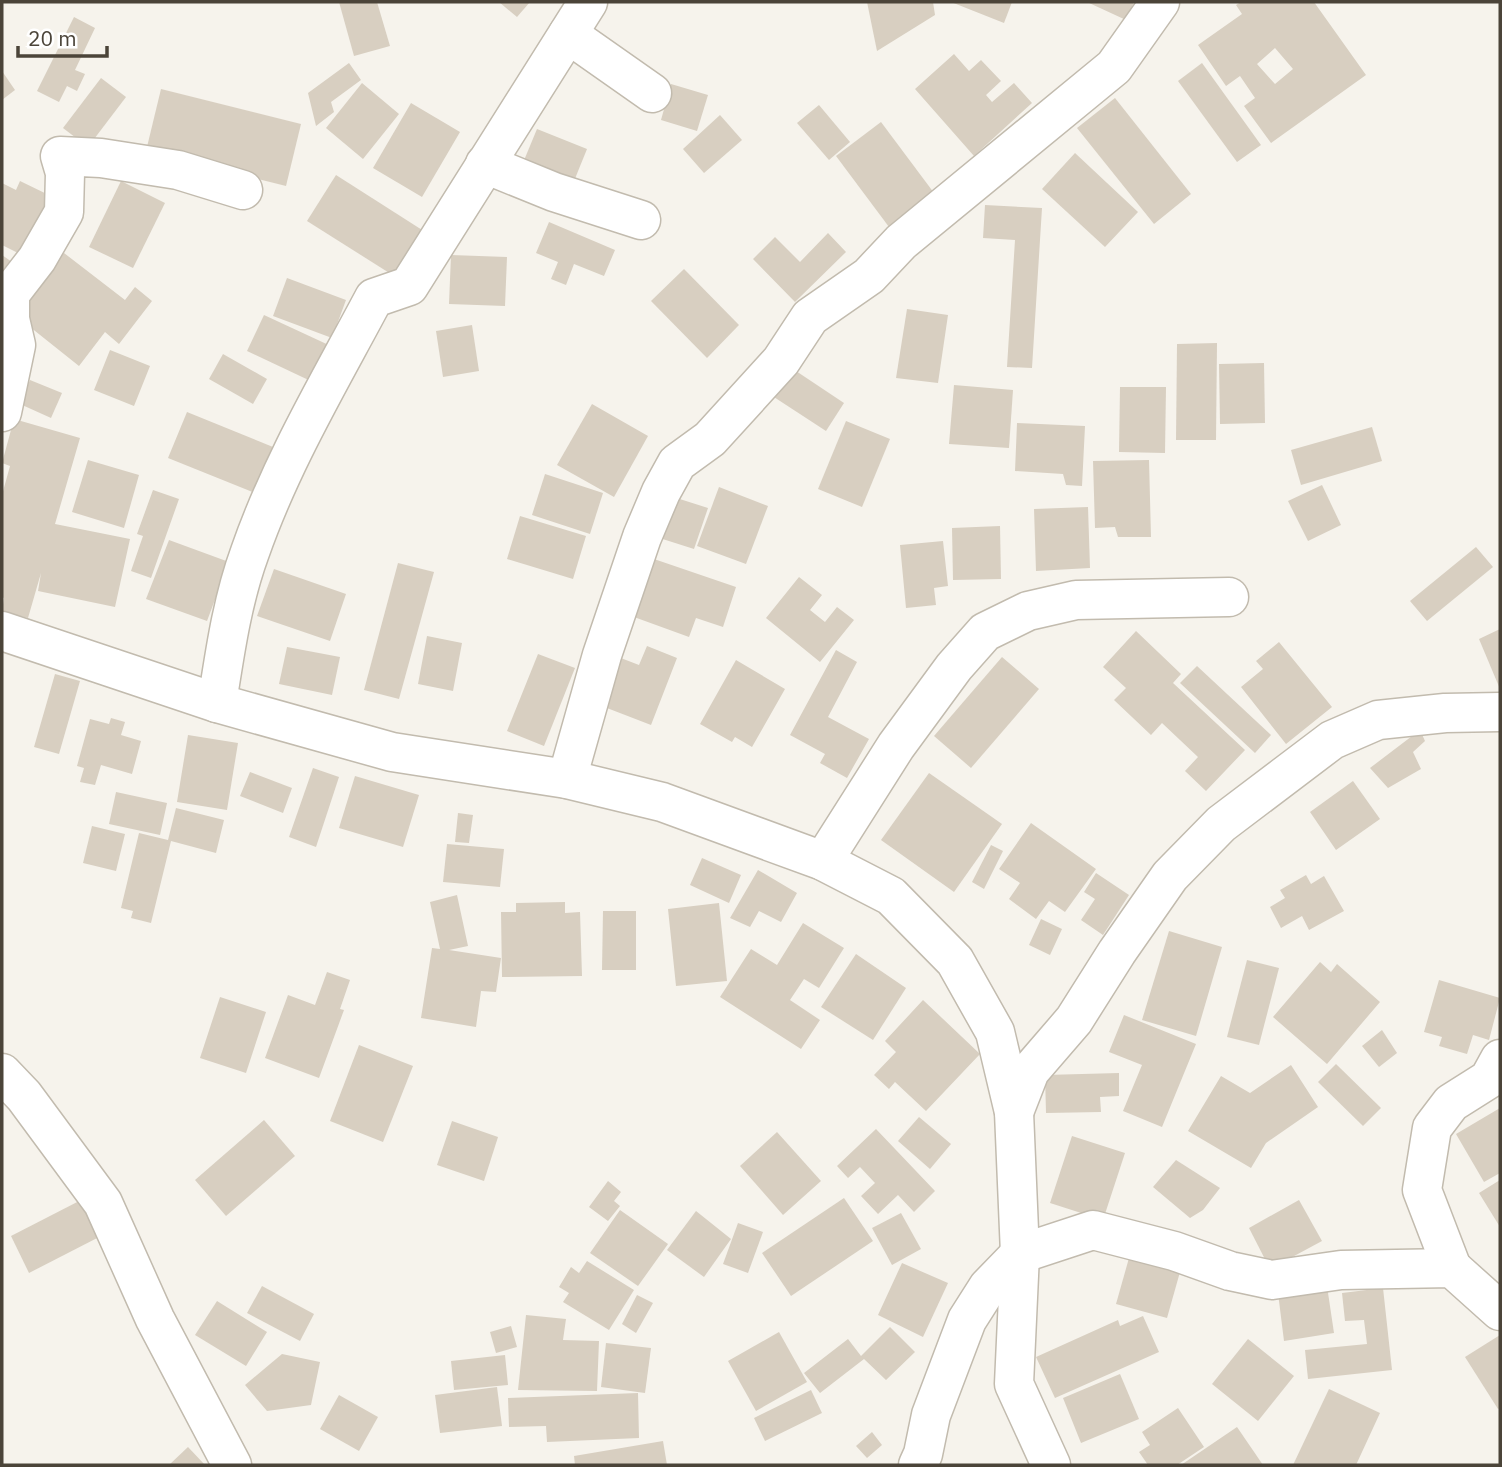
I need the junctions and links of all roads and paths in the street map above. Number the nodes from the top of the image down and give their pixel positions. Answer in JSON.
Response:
{"nodes":[{"id":1,"x":588,"y":2,"type":"edge"},
{"id":2,"x":1160,"y":2,"type":"edge"},
{"id":3,"x":568,"y":34,"type":"junction"},
{"id":4,"x":652,"y":93,"type":"dead end"},
{"id":5,"x":485,"y":164,"type":"junction"},
{"id":6,"x":243,"y":190,"type":"dead end"},
{"id":7,"x":641,"y":220,"type":"dead end"},
{"id":8,"x":2,"y":412,"type":"edge"},
{"id":9,"x":1229,"y":597,"type":"dead end"},
{"id":10,"x":2,"y":631,"type":"edge"},
{"id":11,"x":217,"y":703,"type":"junction"},
{"id":12,"x":1500,"y":712,"type":"edge"},
{"id":13,"x":567,"y":779,"type":"junction"},
{"id":14,"x":823,"y":861,"type":"junction"},
{"id":15,"x":1500,"y":1059,"type":"edge"},
{"id":16,"x":2,"y":1073,"type":"edge"},
{"id":17,"x":1014,"y":1112,"type":"junction"},
{"id":18,"x":1020,"y":1254,"type":"junction"},
{"id":19,"x":1452,"y":1268,"type":"junction"},
{"id":20,"x":1500,"y":1311,"type":"edge"},
{"id":21,"x":232,"y":1465,"type":"edge"},
{"id":22,"x":918,"y":1465,"type":"edge"},
{"id":23,"x":1051,"y":1465,"type":"edge"}],
"edges":[{"from":1,"to":3,"type":"street"},
{"from":2,"to":13,"type":"street"},
{"from":3,"to":4,"type":"street"},
{"from":3,"to":5,"type":"street"},
{"from":5,"to":7,"type":"street"},
{"from":5,"to":11,"type":"street"},
{"from":6,"to":8,"type":"street"},
{"from":9,"to":14,"type":"street"},
{"from":10,"to":11,"type":"street"},
{"from":11,"to":13,"type":"street"},
{"from":12,"to":17,"type":"street"},
{"from":13,"to":14,"type":"street"},
{"from":14,"to":17,"type":"street"},
{"from":15,"to":19,"type":"street"},
{"from":16,"to":21,"type":"street"},
{"from":17,"to":18,"type":"street"},
{"from":18,"to":19,"type":"street"},
{"from":18,"to":22,"type":"street"},
{"from":18,"to":23,"type":"street"},
{"from":19,"to":20,"type":"street"}]}
